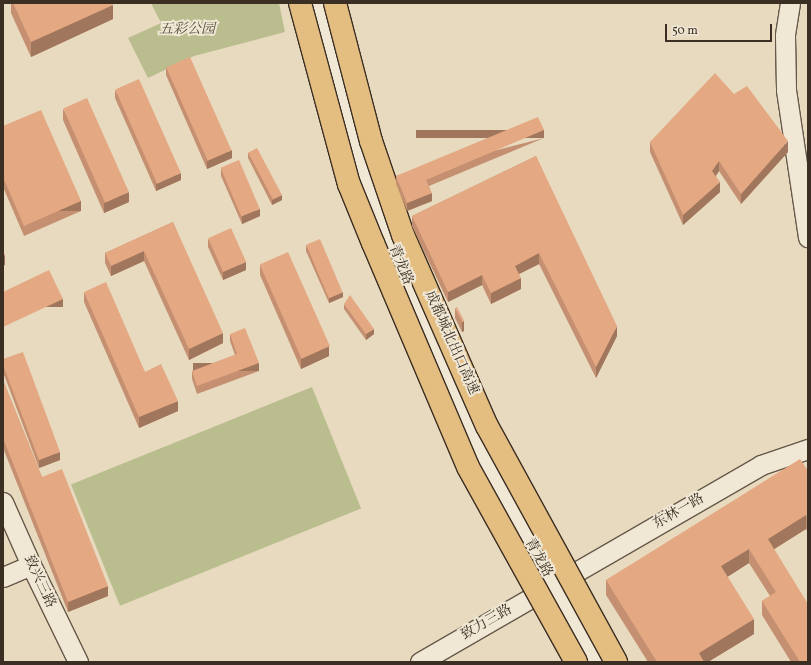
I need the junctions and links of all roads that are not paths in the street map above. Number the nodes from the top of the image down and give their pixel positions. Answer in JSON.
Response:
{"nodes":[{"id":1,"x":300,"y":3,"type":"edge"},
{"id":2,"x":317,"y":3,"type":"edge"},
{"id":3,"x":335,"y":3,"type":"edge"},
{"id":4,"x":790,"y":3,"type":"edge"},
{"id":5,"x":808,"y":238,"type":"edge"},
{"id":6,"x":808,"y":449,"type":"edge"},
{"id":7,"x":3,"y":502,"type":"edge"},
{"id":8,"x":31,"y":565,"type":"junction"},
{"id":9,"x":3,"y":577,"type":"edge"},
{"id":10,"x":553,"y":585,"type":"junction"},
{"id":11,"x":78,"y":662,"type":"edge"},
{"id":12,"x":420,"y":662,"type":"edge"},
{"id":13,"x":576,"y":662,"type":"edge"},
{"id":14,"x":595,"y":662,"type":"edge"},
{"id":15,"x":616,"y":662,"type":"edge"}],
"edges":[{"from":1,"to":13,"type":"highway","bridge":true},
{"from":2,"to":10,"type":"street","name":"青龙路"},
{"from":3,"to":15,"type":"highway","name":"成都城北出口高速","bridge":true},
{"from":4,"to":5,"type":"street"},
{"from":6,"to":10,"type":"street","name":"东林一路"},
{"from":7,"to":8,"type":"street","name":"致兴三路"},
{"from":8,"to":9,"type":"street"},
{"from":8,"to":11,"type":"street","name":"致兴三路"},
{"from":10,"to":12,"type":"street","name":"致力三路"},
{"from":10,"to":14,"type":"street","name":"青龙路"}]}
